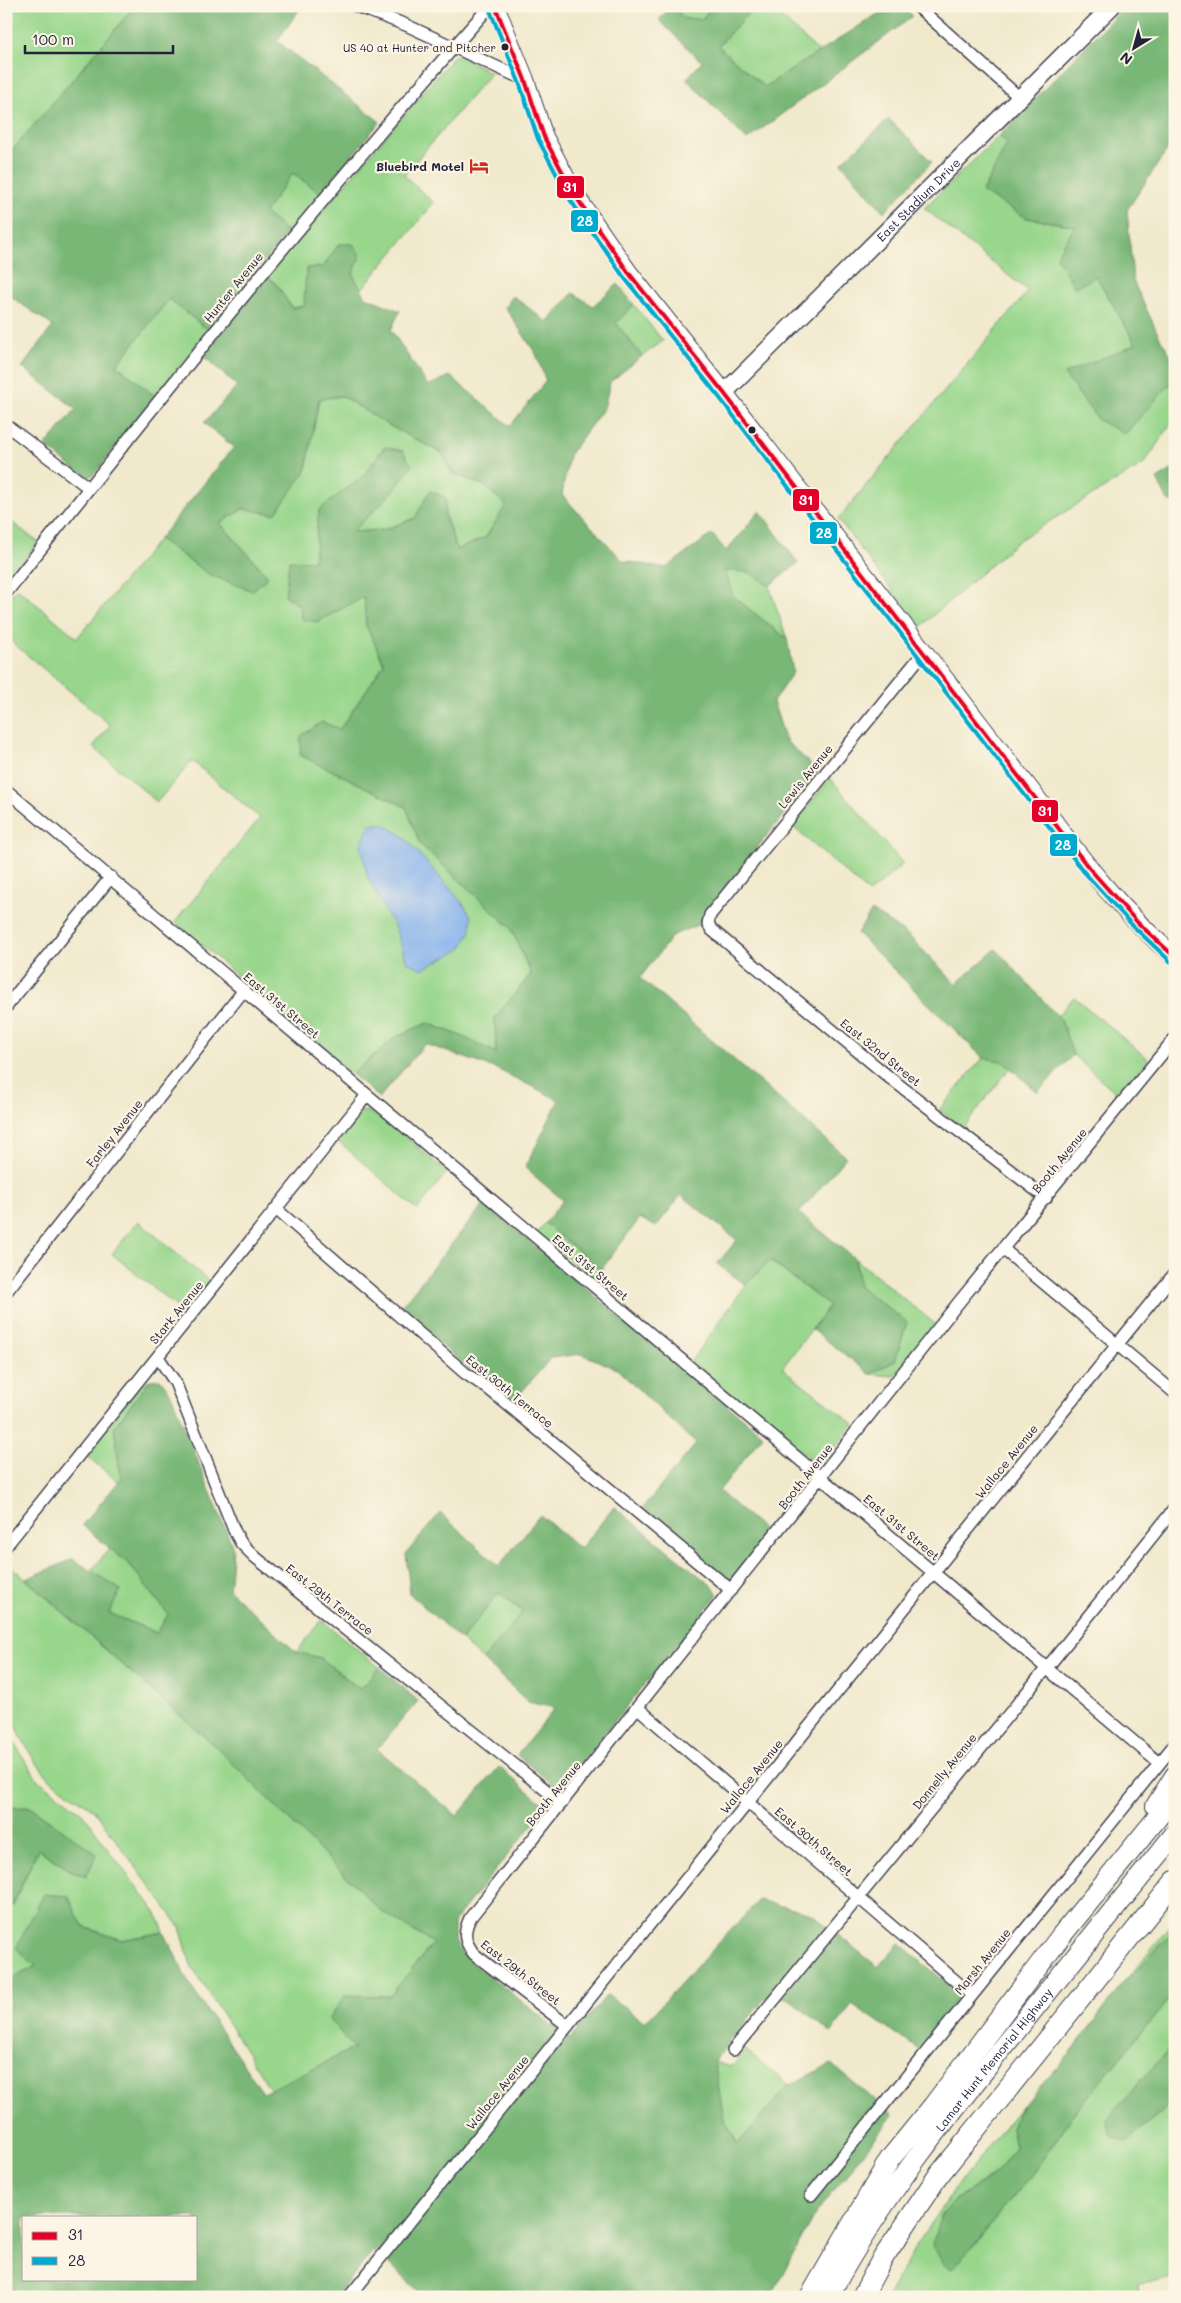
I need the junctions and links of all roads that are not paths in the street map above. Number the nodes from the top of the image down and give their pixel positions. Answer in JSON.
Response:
{"nodes":[{"id":1,"x":356,"y":6,"type":"edge"},
{"id":2,"x":490,"y":6,"type":"edge"},
{"id":3,"x":495,"y":6,"type":"edge"},
{"id":4,"x":917,"y":6,"type":"edge"},
{"id":5,"x":1112,"y":6,"type":"edge"},
{"id":6,"x":453,"y":48,"type":"junction"},
{"id":7,"x":525,"y":80,"type":"junction"},
{"id":8,"x":1020,"y":98,"type":"junction"},
{"id":9,"x":724,"y":393,"type":"junction"},
{"id":10,"x":6,"y":425,"type":"edge"},
{"id":11,"x":89,"y":488,"type":"junction"},
{"id":12,"x":6,"y":593,"type":"edge"},
{"id":13,"x":924,"y":652,"type":"junction"},
{"id":14,"x":6,"y":790,"type":"edge"},
{"id":15,"x":111,"y":878,"type":"junction"},
{"id":16,"x":709,"y":918,"type":"joint"},
{"id":17,"x":1175,"y":957,"type":"edge"},
{"id":18,"x":244,"y":990,"type":"junction"},
{"id":19,"x":6,"y":1007,"type":"edge"},
{"id":20,"x":1175,"y":1038,"type":"edge"},
{"id":21,"x":367,"y":1095,"type":"junction"},
{"id":22,"x":1046,"y":1198,"type":"junction"},
{"id":23,"x":276,"y":1209,"type":"junction"},
{"id":24,"x":1003,"y":1249,"type":"junction"},
{"id":25,"x":1175,"y":1273,"type":"edge"},
{"id":26,"x":6,"y":1292,"type":"edge"},
{"id":27,"x":1117,"y":1345,"type":"junction"},
{"id":28,"x":158,"y":1357,"type":"junction"},
{"id":29,"x":1175,"y":1393,"type":"edge"},
{"id":30,"x":821,"y":1477,"type":"junction"},
{"id":31,"x":1175,"y":1508,"type":"edge"},
{"id":32,"x":6,"y":1546,"type":"edge"},
{"id":33,"x":934,"y":1572,"type":"junction"},
{"id":34,"x":731,"y":1590,"type":"junction"},
{"id":35,"x":1046,"y":1669,"type":"junction"},
{"id":36,"x":638,"y":1708,"type":"junction"},
{"id":37,"x":1175,"y":1744,"type":"edge"},
{"id":38,"x":1160,"y":1763,"type":"junction"},
{"id":39,"x":1175,"y":1776,"type":"edge"},
{"id":40,"x":1175,"y":1796,"type":"edge"},
{"id":41,"x":747,"y":1802,"type":"junction"},
{"id":42,"x":562,"y":1803,"type":"junction"},
{"id":43,"x":1145,"y":1833,"type":"junction"},
{"id":44,"x":1175,"y":1834,"type":"edge"},
{"id":45,"x":1175,"y":1881,"type":"edge"},
{"id":46,"x":858,"y":1899,"type":"junction"},
{"id":47,"x":465,"y":1936,"type":"joint"},
{"id":48,"x":972,"y":1995,"type":"junction"},
{"id":49,"x":568,"y":2026,"type":"junction"},
{"id":50,"x":733,"y":2050,"type":"dead end"},
{"id":51,"x":810,"y":2195,"type":"dead end"},
{"id":52,"x":349,"y":2297,"type":"edge"},
{"id":53,"x":810,"y":2297,"type":"edge"},
{"id":54,"x":828,"y":2297,"type":"edge"},
{"id":55,"x":862,"y":2297,"type":"edge"}],
"edges":[{"from":1,"to":6,"type":"street"},
{"from":2,"to":6,"type":"street","name":"Hunter Avenue"},
{"from":3,"to":7,"type":"main road"},
{"from":4,"to":8,"type":"street"},
{"from":5,"to":8,"type":"main road","name":"East Stadium Drive"},
{"from":6,"to":7,"type":"street"},
{"from":6,"to":11,"type":"street","name":"Hunter Avenue"},
{"from":7,"to":9,"type":"main road"},
{"from":8,"to":9,"type":"main road","name":"East Stadium Drive"},
{"from":9,"to":13,"type":"main road"},
{"from":10,"to":11,"type":"street"},
{"from":11,"to":12,"type":"street","name":"Hunter Avenue"},
{"from":13,"to":16,"type":"street","name":"Lewis Avenue"},
{"from":13,"to":17,"type":"main road"},
{"from":14,"to":15,"type":"street","name":"East 31st Street"},
{"from":15,"to":18,"type":"street","name":"East 31st Street"},
{"from":15,"to":19,"type":"street"},
{"from":16,"to":22,"type":"street","name":"East 32nd Street"},
{"from":18,"to":21,"type":"street","name":"East 31st Street"},
{"from":18,"to":26,"type":"street","name":"Farley Avenue"},
{"from":20,"to":22,"type":"street","name":"Booth Avenue"},
{"from":21,"to":23,"type":"street","name":"Stark Avenue"},
{"from":21,"to":30,"type":"street","name":"East 31st Street"},
{"from":22,"to":24,"type":"street","name":"Booth Avenue"},
{"from":23,"to":28,"type":"street","name":"Stark Avenue"},
{"from":23,"to":34,"type":"street","name":"East 30th Terrace"},
{"from":24,"to":27,"type":"street"},
{"from":24,"to":30,"type":"street","name":"Booth Avenue"},
{"from":25,"to":27,"type":"street","name":"Wallace Avenue"},
{"from":27,"to":29,"type":"street"},
{"from":27,"to":33,"type":"street","name":"Wallace Avenue"},
{"from":28,"to":32,"type":"street","name":"Stark Avenue"},
{"from":28,"to":42,"type":"street","name":"East 29th Terrace"},
{"from":30,"to":33,"type":"street","name":"East 31st Street"},
{"from":30,"to":34,"type":"street","name":"Booth Avenue"},
{"from":31,"to":35,"type":"street","name":"Donnelly Avenue"},
{"from":33,"to":35,"type":"street","name":"East 31st Street"},
{"from":33,"to":41,"type":"street","name":"Wallace Avenue"},
{"from":34,"to":36,"type":"street","name":"Booth Avenue"},
{"from":35,"to":38,"type":"street","name":"East 31st Street"},
{"from":35,"to":46,"type":"street","name":"Donnelly Avenue"},
{"from":36,"to":41,"type":"street","name":"East 30th Street"},
{"from":36,"to":42,"type":"street","name":"Booth Avenue"},
{"from":37,"to":38,"type":"street","name":"Marsh Avenue"},
{"from":38,"to":48,"type":"street","name":"Marsh Avenue"},
{"from":39,"to":43,"type":"highway"},
{"from":40,"to":43,"type":"highway"},
{"from":41,"to":46,"type":"street","name":"East 30th Street"},
{"from":41,"to":49,"type":"street","name":"Wallace Avenue"},
{"from":42,"to":47,"type":"street","name":"Booth Avenue"},
{"from":43,"to":53,"type":"highway"},
{"from":44,"to":54,"type":"highway","name":"Lamar Hunt Memorial Highway"},
{"from":45,"to":55,"type":"highway"},
{"from":46,"to":48,"type":"street","name":"East 30th Street"},
{"from":46,"to":50,"type":"street","name":"Donnelly Avenue"},
{"from":47,"to":49,"type":"street","name":"East 29th Street"},
{"from":48,"to":51,"type":"street","name":"Marsh Avenue"},
{"from":49,"to":52,"type":"street","name":"Wallace Avenue"}]}
